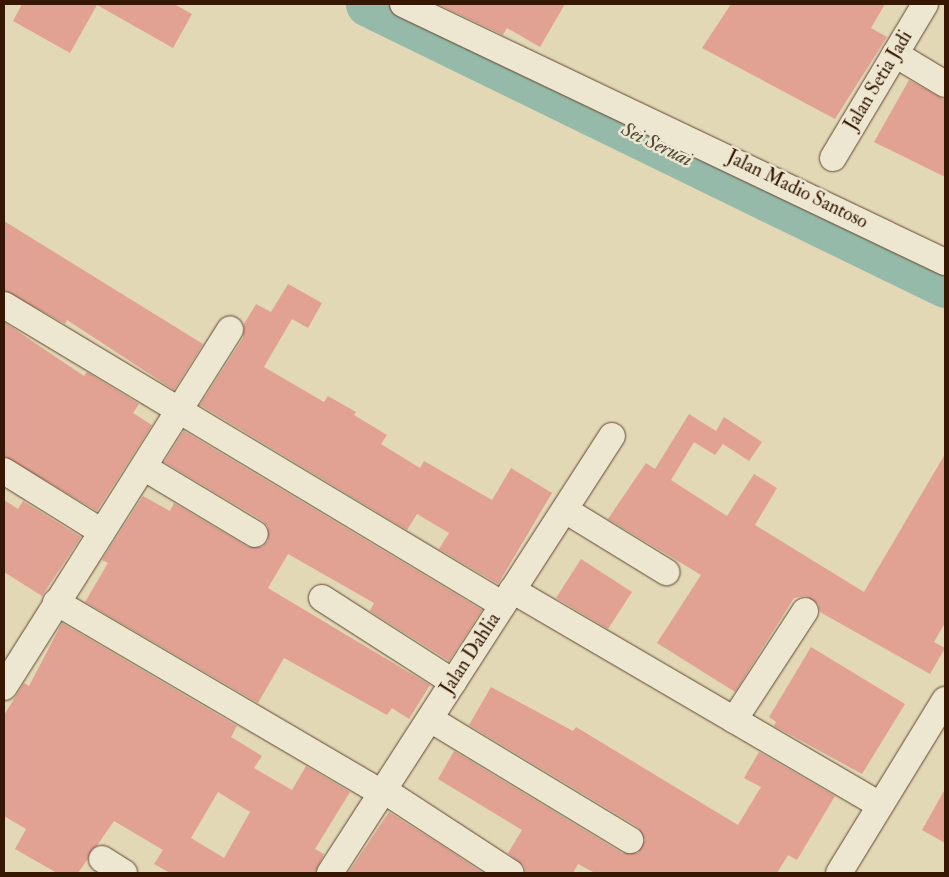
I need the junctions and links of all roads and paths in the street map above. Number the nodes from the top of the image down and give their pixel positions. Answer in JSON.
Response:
{"nodes":[{"id":1,"x":404,"y":4,"type":"edge"},
{"id":2,"x":925,"y":4,"type":"edge"},
{"id":3,"x":895,"y":54,"type":"junction"},
{"id":4,"x":945,"y":84,"type":"edge"},
{"id":5,"x":833,"y":158,"type":"dead end"},
{"id":6,"x":945,"y":262,"type":"edge"},
{"id":7,"x":4,"y":305,"type":"edge"},
{"id":8,"x":230,"y":330,"type":"dead end"},
{"id":9,"x":182,"y":411,"type":"junction"},
{"id":10,"x":612,"y":436,"type":"dead end"},
{"id":11,"x":145,"y":468,"type":"junction"},
{"id":12,"x":4,"y":471,"type":"edge"},
{"id":13,"x":564,"y":510,"type":"junction"},
{"id":14,"x":102,"y":532,"type":"junction"},
{"id":15,"x":255,"y":534,"type":"dead end"},
{"id":16,"x":666,"y":572,"type":"dead end"},
{"id":17,"x":322,"y":598,"type":"dead end"},
{"id":18,"x":508,"y":598,"type":"junction"},
{"id":19,"x":56,"y":602,"type":"junction"},
{"id":20,"x":805,"y":611,"type":"dead end"},
{"id":21,"x":453,"y":682,"type":"junction"},
{"id":22,"x":4,"y":687,"type":"edge"},
{"id":23,"x":945,"y":700,"type":"edge"},
{"id":24,"x":430,"y":719,"type":"junction"},
{"id":25,"x":734,"y":720,"type":"junction"},
{"id":26,"x":384,"y":793,"type":"junction"},
{"id":27,"x":880,"y":805,"type":"junction"},
{"id":28,"x":630,"y":840,"type":"dead end"},
{"id":29,"x":102,"y":859,"type":"dead end"},
{"id":30,"x":124,"y":873,"type":"edge"},
{"id":31,"x":330,"y":873,"type":"edge"},
{"id":32,"x":511,"y":873,"type":"edge"},
{"id":33,"x":839,"y":873,"type":"edge"}],
"edges":[{"from":1,"to":6,"type":"street","name":"Jalan Madio Santoso"},
{"from":2,"to":3,"type":"street","name":"Jalan Setia Jadi"},
{"from":3,"to":4,"type":"street"},
{"from":3,"to":5,"type":"street","name":"Jalan Setia Jadi"},
{"from":7,"to":9,"type":"street"},
{"from":8,"to":9,"type":"street"},
{"from":9,"to":11,"type":"street"},
{"from":9,"to":18,"type":"street"},
{"from":10,"to":13,"type":"street","name":"Jalan Dahlia"},
{"from":11,"to":14,"type":"street"},
{"from":11,"to":15,"type":"street"},
{"from":12,"to":14,"type":"street"},
{"from":13,"to":16,"type":"street"},
{"from":13,"to":18,"type":"street","name":"Jalan Dahlia"},
{"from":14,"to":19,"type":"street"},
{"from":17,"to":21,"type":"street"},
{"from":18,"to":21,"type":"street","name":"Jalan Dahlia"},
{"from":18,"to":25,"type":"street"},
{"from":19,"to":22,"type":"street"},
{"from":19,"to":26,"type":"street"},
{"from":20,"to":25,"type":"street"},
{"from":21,"to":24,"type":"street","name":"Jalan Dahlia"},
{"from":23,"to":27,"type":"street"},
{"from":24,"to":26,"type":"street","name":"Jalan Dahlia"},
{"from":24,"to":28,"type":"street"},
{"from":25,"to":27,"type":"street"},
{"from":26,"to":31,"type":"street","name":"Jalan Dahlia"},
{"from":26,"to":32,"type":"street"},
{"from":27,"to":33,"type":"street"},
{"from":29,"to":30,"type":"street"}]}
